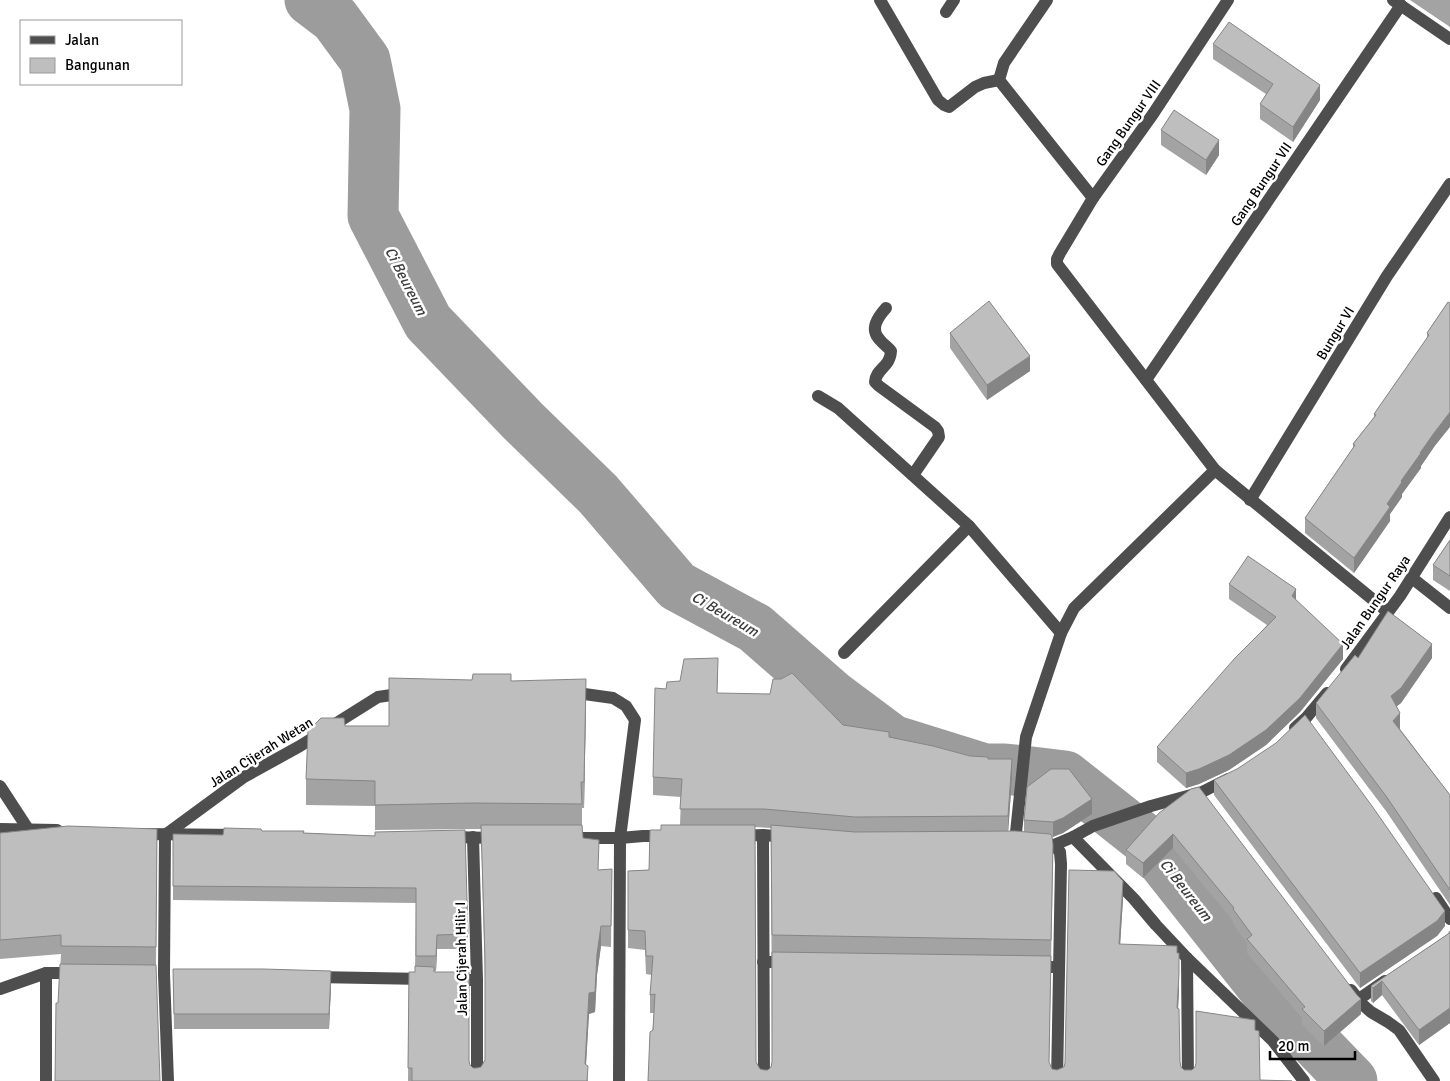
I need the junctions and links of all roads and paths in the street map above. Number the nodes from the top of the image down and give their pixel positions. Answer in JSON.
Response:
{"nodes":[{"id":1,"x":880,"y":0,"type":"edge"},
{"id":2,"x":954,"y":0,"type":"edge"},
{"id":3,"x":1047,"y":0,"type":"edge"},
{"id":4,"x":1228,"y":0,"type":"edge"},
{"id":5,"x":1397,"y":3,"type":"edge"},
{"id":6,"x":946,"y":12,"type":"dead end"},
{"id":7,"x":1450,"y":39,"type":"edge"},
{"id":8,"x":999,"y":80,"type":"junction"},
{"id":9,"x":1450,"y":184,"type":"edge"},
{"id":10,"x":1094,"y":198,"type":"junction"},
{"id":11,"x":886,"y":308,"type":"dead end"},
{"id":12,"x":1146,"y":380,"type":"junction"},
{"id":13,"x":818,"y":396,"type":"dead end"},
{"id":14,"x":1215,"y":470,"type":"junction"},
{"id":15,"x":913,"y":475,"type":"junction"},
{"id":16,"x":1250,"y":500,"type":"junction"},
{"id":17,"x":1450,"y":517,"type":"edge"},
{"id":18,"x":969,"y":526,"type":"junction"},
{"id":19,"x":1412,"y":578,"type":"junction"},
{"id":20,"x":1450,"y":608,"type":"edge"},
{"id":21,"x":1388,"y":612,"type":"junction"},
{"id":22,"x":1061,"y":633,"type":"junction"},
{"id":23,"x":844,"y":654,"type":"dead end"},
{"id":24,"x":414,"y":692,"type":"edge"},
{"id":25,"x":562,"y":692,"type":"edge"},
{"id":26,"x":1306,"y":718,"type":"junction"},
{"id":27,"x":1316,"y":731,"type":"edge"},
{"id":28,"x":1285,"y":738,"type":"edge"},
{"id":29,"x":1240,"y":772,"type":"edge"},
{"id":30,"x":0,"y":786,"type":"edge"},
{"id":31,"x":0,"y":829,"type":"edge"},
{"id":32,"x":28,"y":829,"type":"junction"},
{"id":33,"x":67,"y":830,"type":"edge"},
{"id":34,"x":126,"y":833,"type":"edge"},
{"id":35,"x":165,"y":835,"type":"junction"},
{"id":36,"x":254,"y":835,"type":"edge"},
{"id":37,"x":680,"y":836,"type":"edge"},
{"id":38,"x":726,"y":836,"type":"edge"},
{"id":39,"x":763,"y":836,"type":"junction"},
{"id":40,"x":436,"y":837,"type":"edge"},
{"id":41,"x":473,"y":837,"type":"junction"},
{"id":42,"x":509,"y":838,"type":"edge"},
{"id":43,"x":555,"y":838,"type":"edge"},
{"id":44,"x":620,"y":838,"type":"junction"},
{"id":45,"x":1072,"y":838,"type":"junction"},
{"id":46,"x":800,"y":839,"type":"edge"},
{"id":47,"x":1054,"y":845,"type":"junction"},
{"id":48,"x":1428,"y":886,"type":"edge"},
{"id":49,"x":1450,"y":919,"type":"edge"},
{"id":50,"x":1187,"y":958,"type":"junction"},
{"id":51,"x":763,"y":962,"type":"junction"},
{"id":52,"x":802,"y":962,"type":"edge"},
{"id":53,"x":1019,"y":967,"type":"edge"},
{"id":54,"x":1058,"y":968,"type":"junction"},
{"id":55,"x":46,"y":973,"type":"junction"},
{"id":56,"x":85,"y":973,"type":"edge"},
{"id":57,"x":1397,"y":973,"type":"edge"},
{"id":58,"x":301,"y":976,"type":"edge"},
{"id":59,"x":1341,"y":976,"type":"edge"},
{"id":60,"x":477,"y":980,"type":"junction"},
{"id":61,"x":0,"y":989,"type":"edge"},
{"id":62,"x":1359,"y":999,"type":"junction"},
{"id":63,"x":46,"y":1081,"type":"edge"},
{"id":64,"x":168,"y":1081,"type":"edge"},
{"id":65,"x":477,"y":1081,"type":"edge"},
{"id":66,"x":619,"y":1081,"type":"edge"},
{"id":67,"x":764,"y":1081,"type":"edge"},
{"id":68,"x":1057,"y":1081,"type":"edge"},
{"id":69,"x":1188,"y":1081,"type":"edge"},
{"id":70,"x":1304,"y":1081,"type":"edge"},
{"id":71,"x":1434,"y":1081,"type":"edge"}],
"edges":[{"from":1,"to":8,"type":"street"},
{"from":2,"to":6,"type":"street"},
{"from":3,"to":8,"type":"street"},
{"from":4,"to":10,"type":"street","name":"Gang Bungur VIII"},
{"from":5,"to":7,"type":"street"},
{"from":5,"to":12,"type":"street","name":"Gang Bungur VII"},
{"from":8,"to":10,"type":"street"},
{"from":9,"to":16,"type":"street","name":"Bungur VI"},
{"from":10,"to":12,"type":"street","name":"Gang Bungur VIII"},
{"from":11,"to":15,"type":"street"},
{"from":12,"to":14,"type":"street"},
{"from":13,"to":15,"type":"street"},
{"from":14,"to":16,"type":"street"},
{"from":14,"to":22,"type":"street"},
{"from":15,"to":18,"type":"street"},
{"from":16,"to":21,"type":"street"},
{"from":17,"to":19,"type":"street","name":"Jalan Bungur Raya"},
{"from":18,"to":22,"type":"street"},
{"from":18,"to":23,"type":"street"},
{"from":19,"to":20,"type":"street"},
{"from":19,"to":21,"type":"street","name":"Jalan Bungur Raya"},
{"from":21,"to":26,"type":"street","name":"Jalan Bungur Raya"},
{"from":22,"to":47,"type":"street"},
{"from":24,"to":35,"type":"street","name":"Jalan Cijerah Wetan"},
{"from":25,"to":44,"type":"street"},
{"from":26,"to":27,"type":"street"},
{"from":26,"to":28,"type":"street","name":"Jalan Bungur Raya"},
{"from":29,"to":45,"type":"street"},
{"from":30,"to":32,"type":"street"},
{"from":31,"to":32,"type":"street"},
{"from":32,"to":33,"type":"street"},
{"from":34,"to":35,"type":"street"},
{"from":35,"to":36,"type":"street"},
{"from":35,"to":64,"type":"street"},
{"from":37,"to":44,"type":"street"},
{"from":38,"to":39,"type":"street"},
{"from":39,"to":46,"type":"street"},
{"from":39,"to":51,"type":"street"},
{"from":40,"to":41,"type":"street"},
{"from":41,"to":42,"type":"street"},
{"from":41,"to":60,"type":"street","name":"Jalan Cijerah Hilir I"},
{"from":43,"to":44,"type":"street"},
{"from":44,"to":66,"type":"street"},
{"from":45,"to":47,"type":"street"},
{"from":45,"to":50,"type":"street"},
{"from":47,"to":54,"type":"street"},
{"from":48,"to":49,"type":"street"},
{"from":50,"to":69,"type":"street"},
{"from":50,"to":70,"type":"street"},
{"from":51,"to":52,"type":"street"},
{"from":51,"to":67,"type":"street"},
{"from":53,"to":54,"type":"street"},
{"from":54,"to":68,"type":"street"},
{"from":55,"to":56,"type":"street"},
{"from":55,"to":61,"type":"street"},
{"from":55,"to":63,"type":"street"},
{"from":57,"to":62,"type":"street"},
{"from":58,"to":60,"type":"street"},
{"from":59,"to":62,"type":"street"},
{"from":60,"to":65,"type":"street","name":"Jalan Cijerah Hilir I"},
{"from":62,"to":71,"type":"street"}]}
